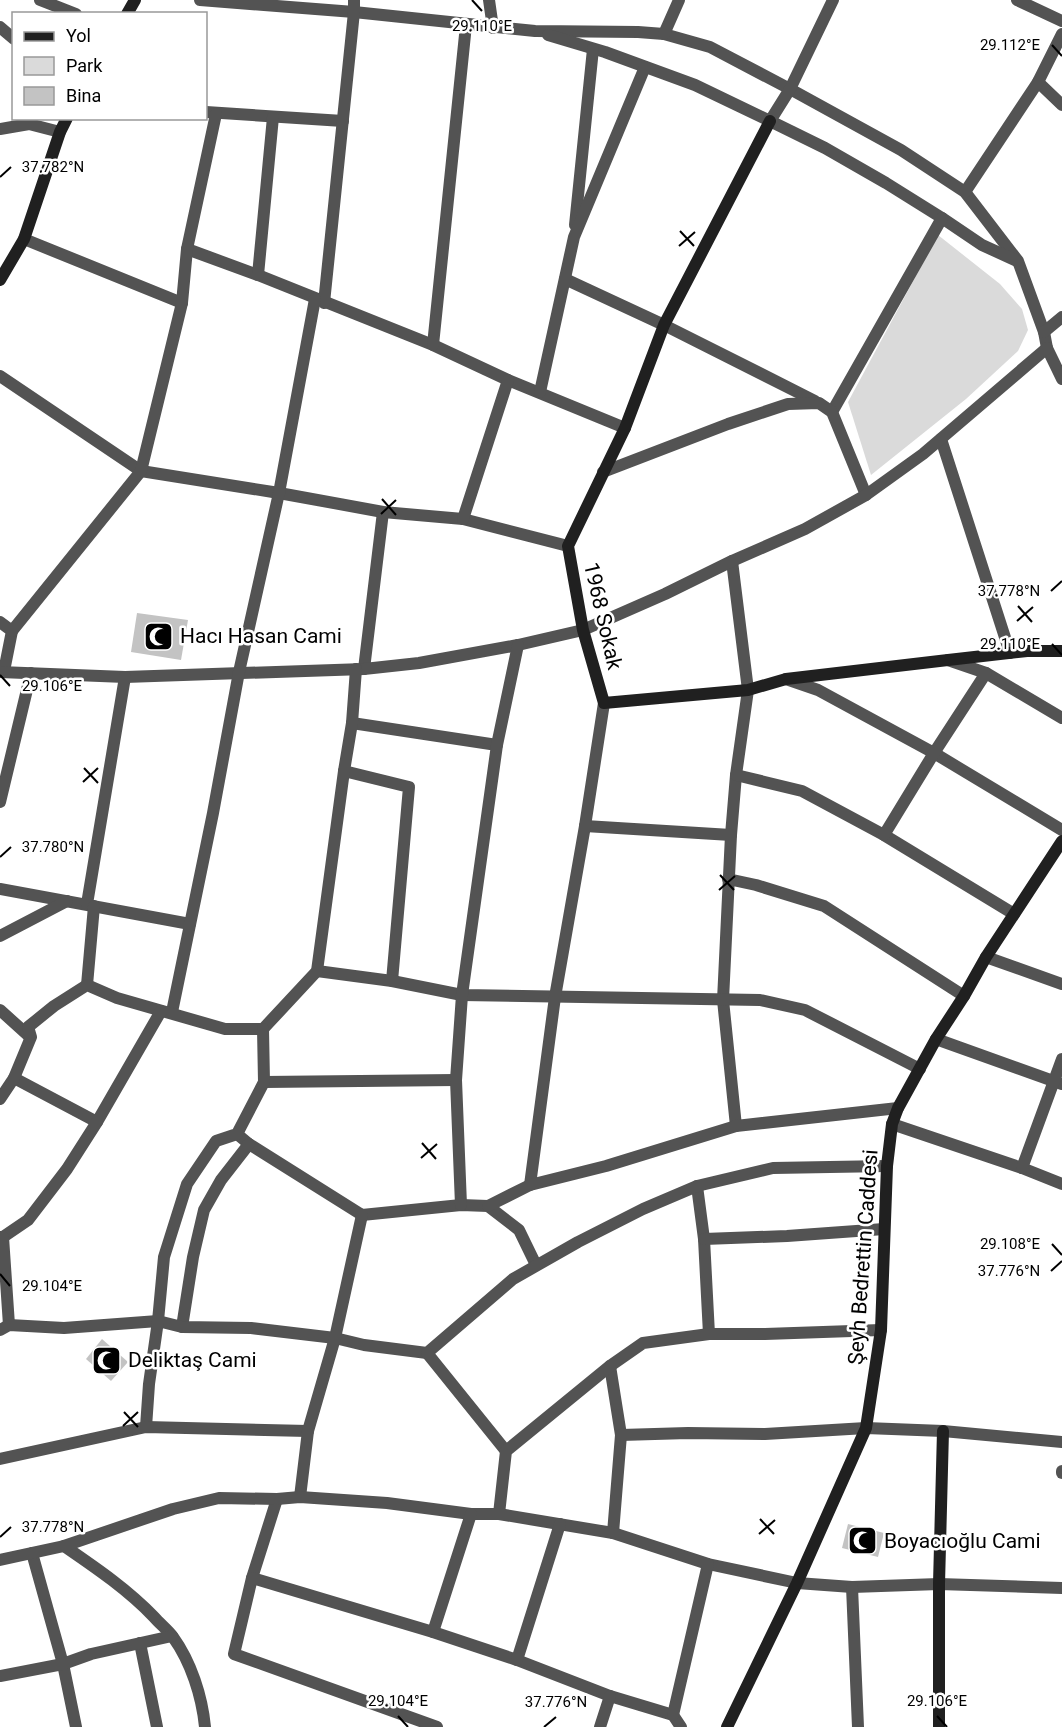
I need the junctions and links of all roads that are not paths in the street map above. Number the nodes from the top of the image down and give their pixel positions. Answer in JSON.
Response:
{"nodes":[{"id":1,"x":40,"y":0,"type":"edge"},
{"id":2,"x":200,"y":0,"type":"edge"},
{"id":3,"x":489,"y":0,"type":"edge"},
{"id":4,"x":679,"y":0,"type":"edge"},
{"id":5,"x":833,"y":0,"type":"edge"},
{"id":6,"x":1017,"y":0,"type":"edge"},
{"id":7,"x":354,"y":6,"type":"edge"},
{"id":8,"x":71,"y":12,"type":"edge"},
{"id":9,"x":1062,"y":21,"type":"edge"},
{"id":10,"x":466,"y":25,"type":"junction"},
{"id":11,"x":0,"y":27,"type":"edge"},
{"id":12,"x":494,"y":28,"type":"junction"},
{"id":13,"x":535,"y":32,"type":"junction"},
{"id":14,"x":664,"y":34,"type":"junction"},
{"id":15,"x":1062,"y":34,"type":"edge"},
{"id":16,"x":12,"y":37,"type":"edge"},
{"id":17,"x":593,"y":49,"type":"junction"},
{"id":18,"x":645,"y":67,"type":"junction"},
{"id":19,"x":1038,"y":82,"type":"junction"},
{"id":20,"x":790,"y":89,"type":"junction"},
{"id":21,"x":1062,"y":105,"type":"edge"},
{"id":22,"x":211,"y":113,"type":"edge"},
{"id":23,"x":273,"y":117,"type":"junction"},
{"id":24,"x":66,"y":120,"type":"edge"},
{"id":25,"x":343,"y":121,"type":"junction"},
{"id":26,"x":770,"y":121,"type":"junction"},
{"id":27,"x":0,"y":129,"type":"edge"},
{"id":28,"x":60,"y":132,"type":"junction"},
{"id":29,"x":965,"y":192,"type":"junction"},
{"id":30,"x":942,"y":218,"type":"junction"},
{"id":31,"x":24,"y":239,"type":"junction"},
{"id":32,"x":573,"y":241,"type":"junction"},
{"id":33,"x":187,"y":249,"type":"junction"},
{"id":34,"x":1018,"y":261,"type":"junction"},
{"id":35,"x":258,"y":275,"type":"junction"},
{"id":36,"x":565,"y":279,"type":"junction"},
{"id":37,"x":0,"y":280,"type":"edge"},
{"id":38,"x":320,"y":301,"type":"junction"},
{"id":39,"x":182,"y":303,"type":"junction"},
{"id":40,"x":1062,"y":317,"type":"edge"},
{"id":41,"x":664,"y":326,"type":"junction"},
{"id":42,"x":1044,"y":332,"type":"junction"},
{"id":43,"x":433,"y":345,"type":"junction"},
{"id":44,"x":1047,"y":348,"type":"junction"},
{"id":45,"x":0,"y":376,"type":"edge"},
{"id":46,"x":1062,"y":379,"type":"edge"},
{"id":47,"x":508,"y":380,"type":"junction"},
{"id":48,"x":540,"y":392,"type":"junction"},
{"id":49,"x":819,"y":403,"type":"junction"},
{"id":50,"x":832,"y":412,"type":"junction"},
{"id":51,"x":625,"y":428,"type":"junction"},
{"id":52,"x":941,"y":438,"type":"junction"},
{"id":53,"x":141,"y":471,"type":"junction"},
{"id":54,"x":603,"y":471,"type":"junction"},
{"id":55,"x":279,"y":493,"type":"junction"},
{"id":56,"x":866,"y":495,"type":"junction"},
{"id":57,"x":383,"y":512,"type":"junction"},
{"id":58,"x":463,"y":519,"type":"junction"},
{"id":59,"x":568,"y":546,"type":"junction"},
{"id":60,"x":732,"y":561,"type":"junction"},
{"id":61,"x":0,"y":622,"type":"edge"},
{"id":62,"x":584,"y":630,"type":"junction"},
{"id":63,"x":12,"y":631,"type":"junction"},
{"id":64,"x":518,"y":645,"type":"junction"},
{"id":65,"x":1062,"y":651,"type":"edge"},
{"id":66,"x":1010,"y":653,"type":"junction"},
{"id":67,"x":948,"y":660,"type":"junction"},
{"id":68,"x":360,"y":669,"type":"junction"},
{"id":69,"x":2,"y":672,"type":"edge"},
{"id":70,"x":239,"y":672,"type":"junction"},
{"id":71,"x":31,"y":673,"type":"junction"},
{"id":72,"x":986,"y":674,"type":"junction"},
{"id":73,"x":125,"y":677,"type":"junction"},
{"id":74,"x":786,"y":680,"type":"junction"},
{"id":75,"x":748,"y":690,"type":"junction"},
{"id":76,"x":604,"y":703,"type":"junction"},
{"id":77,"x":1062,"y":718,"type":"edge"},
{"id":78,"x":352,"y":723,"type":"junction"},
{"id":79,"x":497,"y":745,"type":"junction"},
{"id":80,"x":934,"y":753,"type":"junction"},
{"id":81,"x":344,"y":771,"type":"junction"},
{"id":82,"x":736,"y":775,"type":"junction"},
{"id":83,"x":0,"y":802,"type":"edge"},
{"id":84,"x":585,"y":826,"type":"junction"},
{"id":85,"x":1062,"y":830,"type":"edge"},
{"id":86,"x":884,"y":835,"type":"junction"},
{"id":87,"x":730,"y":836,"type":"junction"},
{"id":88,"x":1062,"y":841,"type":"edge"},
{"id":89,"x":728,"y":879,"type":"junction"},
{"id":90,"x":0,"y":889,"type":"edge"},
{"id":91,"x":67,"y":901,"type":"junction"},
{"id":92,"x":90,"y":905,"type":"junction"},
{"id":93,"x":1014,"y":914,"type":"junction"},
{"id":94,"x":190,"y":924,"type":"junction"},
{"id":95,"x":0,"y":936,"type":"edge"},
{"id":96,"x":986,"y":957,"type":"junction"},
{"id":97,"x":317,"y":971,"type":"junction"},
{"id":98,"x":392,"y":981,"type":"junction"},
{"id":99,"x":1062,"y":984,"type":"edge"},
{"id":100,"x":87,"y":985,"type":"junction"},
{"id":101,"x":462,"y":995,"type":"junction"},
{"id":102,"x":555,"y":996,"type":"junction"},
{"id":103,"x":964,"y":996,"type":"junction"},
{"id":104,"x":723,"y":1000,"type":"junction"},
{"id":105,"x":0,"y":1010,"type":"edge"},
{"id":106,"x":167,"y":1012,"type":"junction"},
{"id":107,"x":263,"y":1029,"type":"junction"},
{"id":108,"x":31,"y":1037,"type":"junction"},
{"id":109,"x":936,"y":1039,"type":"junction"},
{"id":110,"x":1062,"y":1059,"type":"edge"},
{"id":111,"x":920,"y":1069,"type":"junction"},
{"id":112,"x":14,"y":1078,"type":"junction"},
{"id":113,"x":456,"y":1080,"type":"junction"},
{"id":114,"x":264,"y":1082,"type":"junction"},
{"id":115,"x":1058,"y":1083,"type":"edge"},
{"id":116,"x":0,"y":1099,"type":"edge"},
{"id":117,"x":898,"y":1108,"type":"junction"},
{"id":118,"x":97,"y":1122,"type":"junction"},
{"id":119,"x":892,"y":1124,"type":"junction"},
{"id":120,"x":736,"y":1126,"type":"junction"},
{"id":121,"x":237,"y":1134,"type":"junction"},
{"id":122,"x":249,"y":1144,"type":"junction"},
{"id":123,"x":887,"y":1166,"type":"junction"},
{"id":124,"x":1022,"y":1168,"type":"junction"},
{"id":125,"x":1062,"y":1184,"type":"edge"},
{"id":126,"x":530,"y":1185,"type":"junction"},
{"id":127,"x":697,"y":1186,"type":"junction"},
{"id":128,"x":461,"y":1204,"type":"junction"},
{"id":129,"x":488,"y":1206,"type":"junction"},
{"id":130,"x":362,"y":1215,"type":"junction"},
{"id":131,"x":884,"y":1228,"type":"junction"},
{"id":132,"x":2,"y":1237,"type":"edge"},
{"id":133,"x":704,"y":1239,"type":"junction"},
{"id":134,"x":536,"y":1265,"type":"junction"},
{"id":135,"x":158,"y":1321,"type":"junction"},
{"id":136,"x":182,"y":1327,"type":"junction"},
{"id":137,"x":5,"y":1328,"type":"edge"},
{"id":138,"x":881,"y":1330,"type":"junction"},
{"id":139,"x":709,"y":1334,"type":"junction"},
{"id":140,"x":335,"y":1338,"type":"junction"},
{"id":141,"x":427,"y":1353,"type":"junction"},
{"id":142,"x":610,"y":1366,"type":"junction"},
{"id":143,"x":146,"y":1427,"type":"junction"},
{"id":144,"x":866,"y":1428,"type":"junction"},
{"id":145,"x":308,"y":1431,"type":"junction"},
{"id":146,"x":943,"y":1431,"type":"junction"},
{"id":147,"x":621,"y":1436,"type":"junction"},
{"id":148,"x":1062,"y":1442,"type":"edge"},
{"id":149,"x":506,"y":1451,"type":"junction"},
{"id":150,"x":0,"y":1459,"type":"edge"},
{"id":151,"x":300,"y":1497,"type":"junction"},
{"id":152,"x":277,"y":1499,"type":"junction"},
{"id":153,"x":471,"y":1514,"type":"junction"},
{"id":154,"x":499,"y":1514,"type":"junction"},
{"id":155,"x":560,"y":1524,"type":"junction"},
{"id":156,"x":613,"y":1533,"type":"junction"},
{"id":157,"x":64,"y":1546,"type":"junction"},
{"id":158,"x":32,"y":1554,"type":"junction"},
{"id":159,"x":0,"y":1560,"type":"edge"},
{"id":160,"x":708,"y":1564,"type":"junction"},
{"id":161,"x":252,"y":1578,"type":"junction"},
{"id":162,"x":797,"y":1583,"type":"junction"},
{"id":163,"x":939,"y":1584,"type":"junction"},
{"id":164,"x":852,"y":1587,"type":"junction"},
{"id":165,"x":1062,"y":1588,"type":"edge"},
{"id":166,"x":433,"y":1632,"type":"junction"},
{"id":167,"x":172,"y":1636,"type":"junction"},
{"id":168,"x":140,"y":1643,"type":"junction"},
{"id":169,"x":517,"y":1660,"type":"junction"},
{"id":170,"x":63,"y":1664,"type":"junction"},
{"id":171,"x":0,"y":1676,"type":"edge"},
{"id":172,"x":610,"y":1696,"type":"junction"},
{"id":173,"x":673,"y":1715,"type":"junction"},
{"id":174,"x":76,"y":1727,"type":"edge"},
{"id":175,"x":157,"y":1727,"type":"edge"},
{"id":176,"x":206,"y":1727,"type":"edge"},
{"id":177,"x":436,"y":1727,"type":"edge"},
{"id":178,"x":600,"y":1727,"type":"edge"},
{"id":179,"x":681,"y":1727,"type":"edge"},
{"id":180,"x":727,"y":1727,"type":"edge"},
{"id":181,"x":858,"y":1727,"type":"edge"},
{"id":182,"x":939,"y":1727,"type":"edge"}],
"edges":[{"from":1,"to":8,"type":"street"},
{"from":2,"to":7,"type":"street"},
{"from":3,"to":12,"type":"street"},
{"from":4,"to":14,"type":"street"},
{"from":5,"to":20,"type":"street"},
{"from":6,"to":9,"type":"street"},
{"from":7,"to":10,"type":"street"},
{"from":7,"to":25,"type":"street"},
{"from":10,"to":12,"type":"street"},
{"from":10,"to":43,"type":"street"},
{"from":11,"to":16,"type":"street"},
{"from":12,"to":13,"type":"street"},
{"from":13,"to":14,"type":"street"},
{"from":13,"to":17,"type":"street"},
{"from":14,"to":20,"type":"street"},
{"from":15,"to":19,"type":"street"},
{"from":17,"to":18,"type":"street"},
{"from":17,"to":32,"type":"street"},
{"from":18,"to":26,"type":"street"},
{"from":18,"to":32,"type":"street"},
{"from":19,"to":21,"type":"street"},
{"from":19,"to":29,"type":"street"},
{"from":20,"to":26,"type":"street"},
{"from":20,"to":29,"type":"street"},
{"from":22,"to":23,"type":"street"},
{"from":22,"to":33,"type":"street"},
{"from":23,"to":25,"type":"street"},
{"from":23,"to":35,"type":"street"},
{"from":24,"to":28,"type":"street"},
{"from":25,"to":38,"type":"street"},
{"from":26,"to":30,"type":"street"},
{"from":26,"to":41,"type":"street","name":"1968 Sokak"},
{"from":27,"to":28,"type":"street"},
{"from":28,"to":31,"type":"street"},
{"from":29,"to":34,"type":"street"},
{"from":30,"to":34,"type":"street"},
{"from":30,"to":50,"type":"street"},
{"from":31,"to":37,"type":"street"},
{"from":31,"to":39,"type":"street"},
{"from":32,"to":36,"type":"street"},
{"from":33,"to":35,"type":"street"},
{"from":33,"to":39,"type":"street"},
{"from":34,"to":42,"type":"street"},
{"from":35,"to":38,"type":"street"},
{"from":36,"to":41,"type":"street"},
{"from":36,"to":48,"type":"street"},
{"from":38,"to":43,"type":"street"},
{"from":38,"to":55,"type":"street"},
{"from":39,"to":53,"type":"street"},
{"from":40,"to":42,"type":"street"},
{"from":41,"to":49,"type":"street"},
{"from":41,"to":51,"type":"street","name":"1968 Sokak"},
{"from":42,"to":44,"type":"street"},
{"from":43,"to":47,"type":"street"},
{"from":44,"to":46,"type":"street"},
{"from":44,"to":52,"type":"street"},
{"from":45,"to":53,"type":"street"},
{"from":47,"to":48,"type":"street"},
{"from":47,"to":58,"type":"street"},
{"from":48,"to":51,"type":"street"},
{"from":49,"to":50,"type":"street"},
{"from":49,"to":54,"type":"street"},
{"from":50,"to":56,"type":"street"},
{"from":51,"to":54,"type":"street","name":"1968 Sokak"},
{"from":52,"to":56,"type":"street"},
{"from":52,"to":66,"type":"street"},
{"from":53,"to":55,"type":"street"},
{"from":53,"to":63,"type":"street"},
{"from":54,"to":59,"type":"street","name":"1968 Sokak"},
{"from":55,"to":57,"type":"street"},
{"from":55,"to":70,"type":"street"},
{"from":56,"to":60,"type":"street"},
{"from":57,"to":58,"type":"street"},
{"from":57,"to":68,"type":"street"},
{"from":58,"to":59,"type":"street"},
{"from":59,"to":62,"type":"street","name":"1968 Sokak"},
{"from":60,"to":62,"type":"street"},
{"from":60,"to":75,"type":"street"},
{"from":61,"to":63,"type":"street"},
{"from":62,"to":64,"type":"street"},
{"from":62,"to":76,"type":"street","name":"1968 Sokak"},
{"from":63,"to":69,"type":"street"},
{"from":64,"to":68,"type":"street"},
{"from":64,"to":79,"type":"street"},
{"from":65,"to":66,"type":"street","name":"1968 Sokak"},
{"from":66,"to":67,"type":"street","name":"1968 Sokak"},
{"from":67,"to":72,"type":"street"},
{"from":67,"to":74,"type":"street","name":"1968 Sokak"},
{"from":68,"to":70,"type":"street"},
{"from":68,"to":78,"type":"street"},
{"from":69,"to":71,"type":"street"},
{"from":70,"to":73,"type":"street"},
{"from":70,"to":94,"type":"street"},
{"from":71,"to":73,"type":"street"},
{"from":71,"to":83,"type":"street"},
{"from":72,"to":77,"type":"street"},
{"from":72,"to":80,"type":"street"},
{"from":73,"to":92,"type":"street"},
{"from":74,"to":75,"type":"street","name":"1968 Sokak"},
{"from":74,"to":80,"type":"street"},
{"from":75,"to":76,"type":"street","name":"1968 Sokak"},
{"from":75,"to":82,"type":"street"},
{"from":76,"to":84,"type":"street"},
{"from":78,"to":79,"type":"street"},
{"from":78,"to":81,"type":"street"},
{"from":79,"to":101,"type":"street"},
{"from":80,"to":85,"type":"street"},
{"from":80,"to":86,"type":"street"},
{"from":81,"to":97,"type":"street"},
{"from":81,"to":98,"type":"street"},
{"from":82,"to":86,"type":"street"},
{"from":82,"to":87,"type":"street"},
{"from":84,"to":87,"type":"street"},
{"from":84,"to":102,"type":"street"},
{"from":86,"to":93,"type":"street"},
{"from":87,"to":89,"type":"street"},
{"from":88,"to":93,"type":"street","name":"Şeyh Bedrettin Caddesi"},
{"from":89,"to":103,"type":"street"},
{"from":89,"to":104,"type":"street"},
{"from":90,"to":91,"type":"street"},
{"from":91,"to":92,"type":"street"},
{"from":91,"to":95,"type":"street"},
{"from":92,"to":94,"type":"street"},
{"from":92,"to":100,"type":"street"},
{"from":93,"to":96,"type":"street","name":"Şeyh Bedrettin Caddesi"},
{"from":94,"to":106,"type":"street"},
{"from":96,"to":99,"type":"street"},
{"from":96,"to":103,"type":"street","name":"Şeyh Bedrettin Caddesi"},
{"from":97,"to":98,"type":"street"},
{"from":97,"to":107,"type":"street"},
{"from":98,"to":101,"type":"street"},
{"from":100,"to":106,"type":"street"},
{"from":100,"to":108,"type":"street"},
{"from":101,"to":102,"type":"street"},
{"from":101,"to":113,"type":"street"},
{"from":102,"to":104,"type":"street"},
{"from":102,"to":126,"type":"street"},
{"from":103,"to":109,"type":"street","name":"Şeyh Bedrettin Caddesi"},
{"from":104,"to":111,"type":"street"},
{"from":104,"to":120,"type":"street"},
{"from":105,"to":108,"type":"street"},
{"from":106,"to":107,"type":"street"},
{"from":106,"to":118,"type":"street"},
{"from":107,"to":114,"type":"street"},
{"from":108,"to":112,"type":"street"},
{"from":109,"to":111,"type":"street","name":"Şeyh Bedrettin Caddesi"},
{"from":109,"to":115,"type":"street"},
{"from":110,"to":115,"type":"street"},
{"from":111,"to":117,"type":"street","name":"Şeyh Bedrettin Caddesi"},
{"from":112,"to":116,"type":"street"},
{"from":112,"to":118,"type":"street"},
{"from":113,"to":114,"type":"street"},
{"from":113,"to":128,"type":"street"},
{"from":114,"to":121,"type":"street"},
{"from":115,"to":124,"type":"street"},
{"from":117,"to":119,"type":"street","name":"Şeyh Bedrettin Caddesi"},
{"from":117,"to":120,"type":"street"},
{"from":118,"to":132,"type":"street"},
{"from":119,"to":123,"type":"street","name":"Şeyh Bedrettin Caddesi"},
{"from":119,"to":124,"type":"street"},
{"from":120,"to":126,"type":"street"},
{"from":121,"to":122,"type":"street"},
{"from":121,"to":135,"type":"street"},
{"from":122,"to":130,"type":"street"},
{"from":122,"to":136,"type":"street"},
{"from":123,"to":127,"type":"street"},
{"from":123,"to":131,"type":"street","name":"Şeyh Bedrettin Caddesi"},
{"from":124,"to":125,"type":"street"},
{"from":126,"to":129,"type":"street"},
{"from":127,"to":133,"type":"street"},
{"from":127,"to":134,"type":"street"},
{"from":128,"to":129,"type":"street"},
{"from":128,"to":130,"type":"street"},
{"from":129,"to":134,"type":"street"},
{"from":130,"to":140,"type":"street"},
{"from":131,"to":133,"type":"street"},
{"from":131,"to":138,"type":"street","name":"Şeyh Bedrettin Caddesi"},
{"from":132,"to":137,"type":"street"},
{"from":133,"to":139,"type":"street"},
{"from":134,"to":141,"type":"street"},
{"from":135,"to":136,"type":"street"},
{"from":135,"to":137,"type":"street"},
{"from":135,"to":143,"type":"street"},
{"from":136,"to":140,"type":"street"},
{"from":138,"to":139,"type":"street"},
{"from":138,"to":144,"type":"street","name":"Şeyh Bedrettin Caddesi"},
{"from":139,"to":142,"type":"street"},
{"from":140,"to":141,"type":"street"},
{"from":140,"to":145,"type":"street"},
{"from":141,"to":149,"type":"street"},
{"from":142,"to":147,"type":"street"},
{"from":142,"to":149,"type":"street"},
{"from":143,"to":145,"type":"street"},
{"from":143,"to":150,"type":"street"},
{"from":144,"to":146,"type":"street"},
{"from":144,"to":147,"type":"street"},
{"from":144,"to":162,"type":"street","name":"Şeyh Bedrettin Caddesi"},
{"from":145,"to":151,"type":"street"},
{"from":146,"to":148,"type":"street"},
{"from":146,"to":163,"type":"street"},
{"from":147,"to":156,"type":"street"},
{"from":149,"to":154,"type":"street"},
{"from":151,"to":152,"type":"street"},
{"from":151,"to":153,"type":"street"},
{"from":152,"to":157,"type":"street"},
{"from":152,"to":161,"type":"street"},
{"from":153,"to":154,"type":"street"},
{"from":153,"to":166,"type":"street"},
{"from":154,"to":155,"type":"street"},
{"from":155,"to":156,"type":"street"},
{"from":155,"to":169,"type":"street"},
{"from":156,"to":160,"type":"street"},
{"from":157,"to":158,"type":"street"},
{"from":157,"to":167,"type":"street"},
{"from":158,"to":159,"type":"street"},
{"from":158,"to":170,"type":"street"},
{"from":160,"to":162,"type":"street"},
{"from":160,"to":173,"type":"street"},
{"from":161,"to":166,"type":"street"},
{"from":161,"to":177,"type":"street"},
{"from":162,"to":164,"type":"street"},
{"from":162,"to":180,"type":"street","name":"Şeyh Bedrettin Caddesi"},
{"from":163,"to":164,"type":"street"},
{"from":163,"to":165,"type":"street"},
{"from":163,"to":182,"type":"street"},
{"from":164,"to":181,"type":"street"},
{"from":166,"to":169,"type":"street"},
{"from":167,"to":168,"type":"street"},
{"from":167,"to":176,"type":"street"},
{"from":168,"to":170,"type":"street"},
{"from":168,"to":175,"type":"street"},
{"from":169,"to":172,"type":"street"},
{"from":170,"to":171,"type":"street"},
{"from":170,"to":174,"type":"street"},
{"from":172,"to":173,"type":"street"},
{"from":172,"to":178,"type":"street"},
{"from":173,"to":179,"type":"street"}]}
